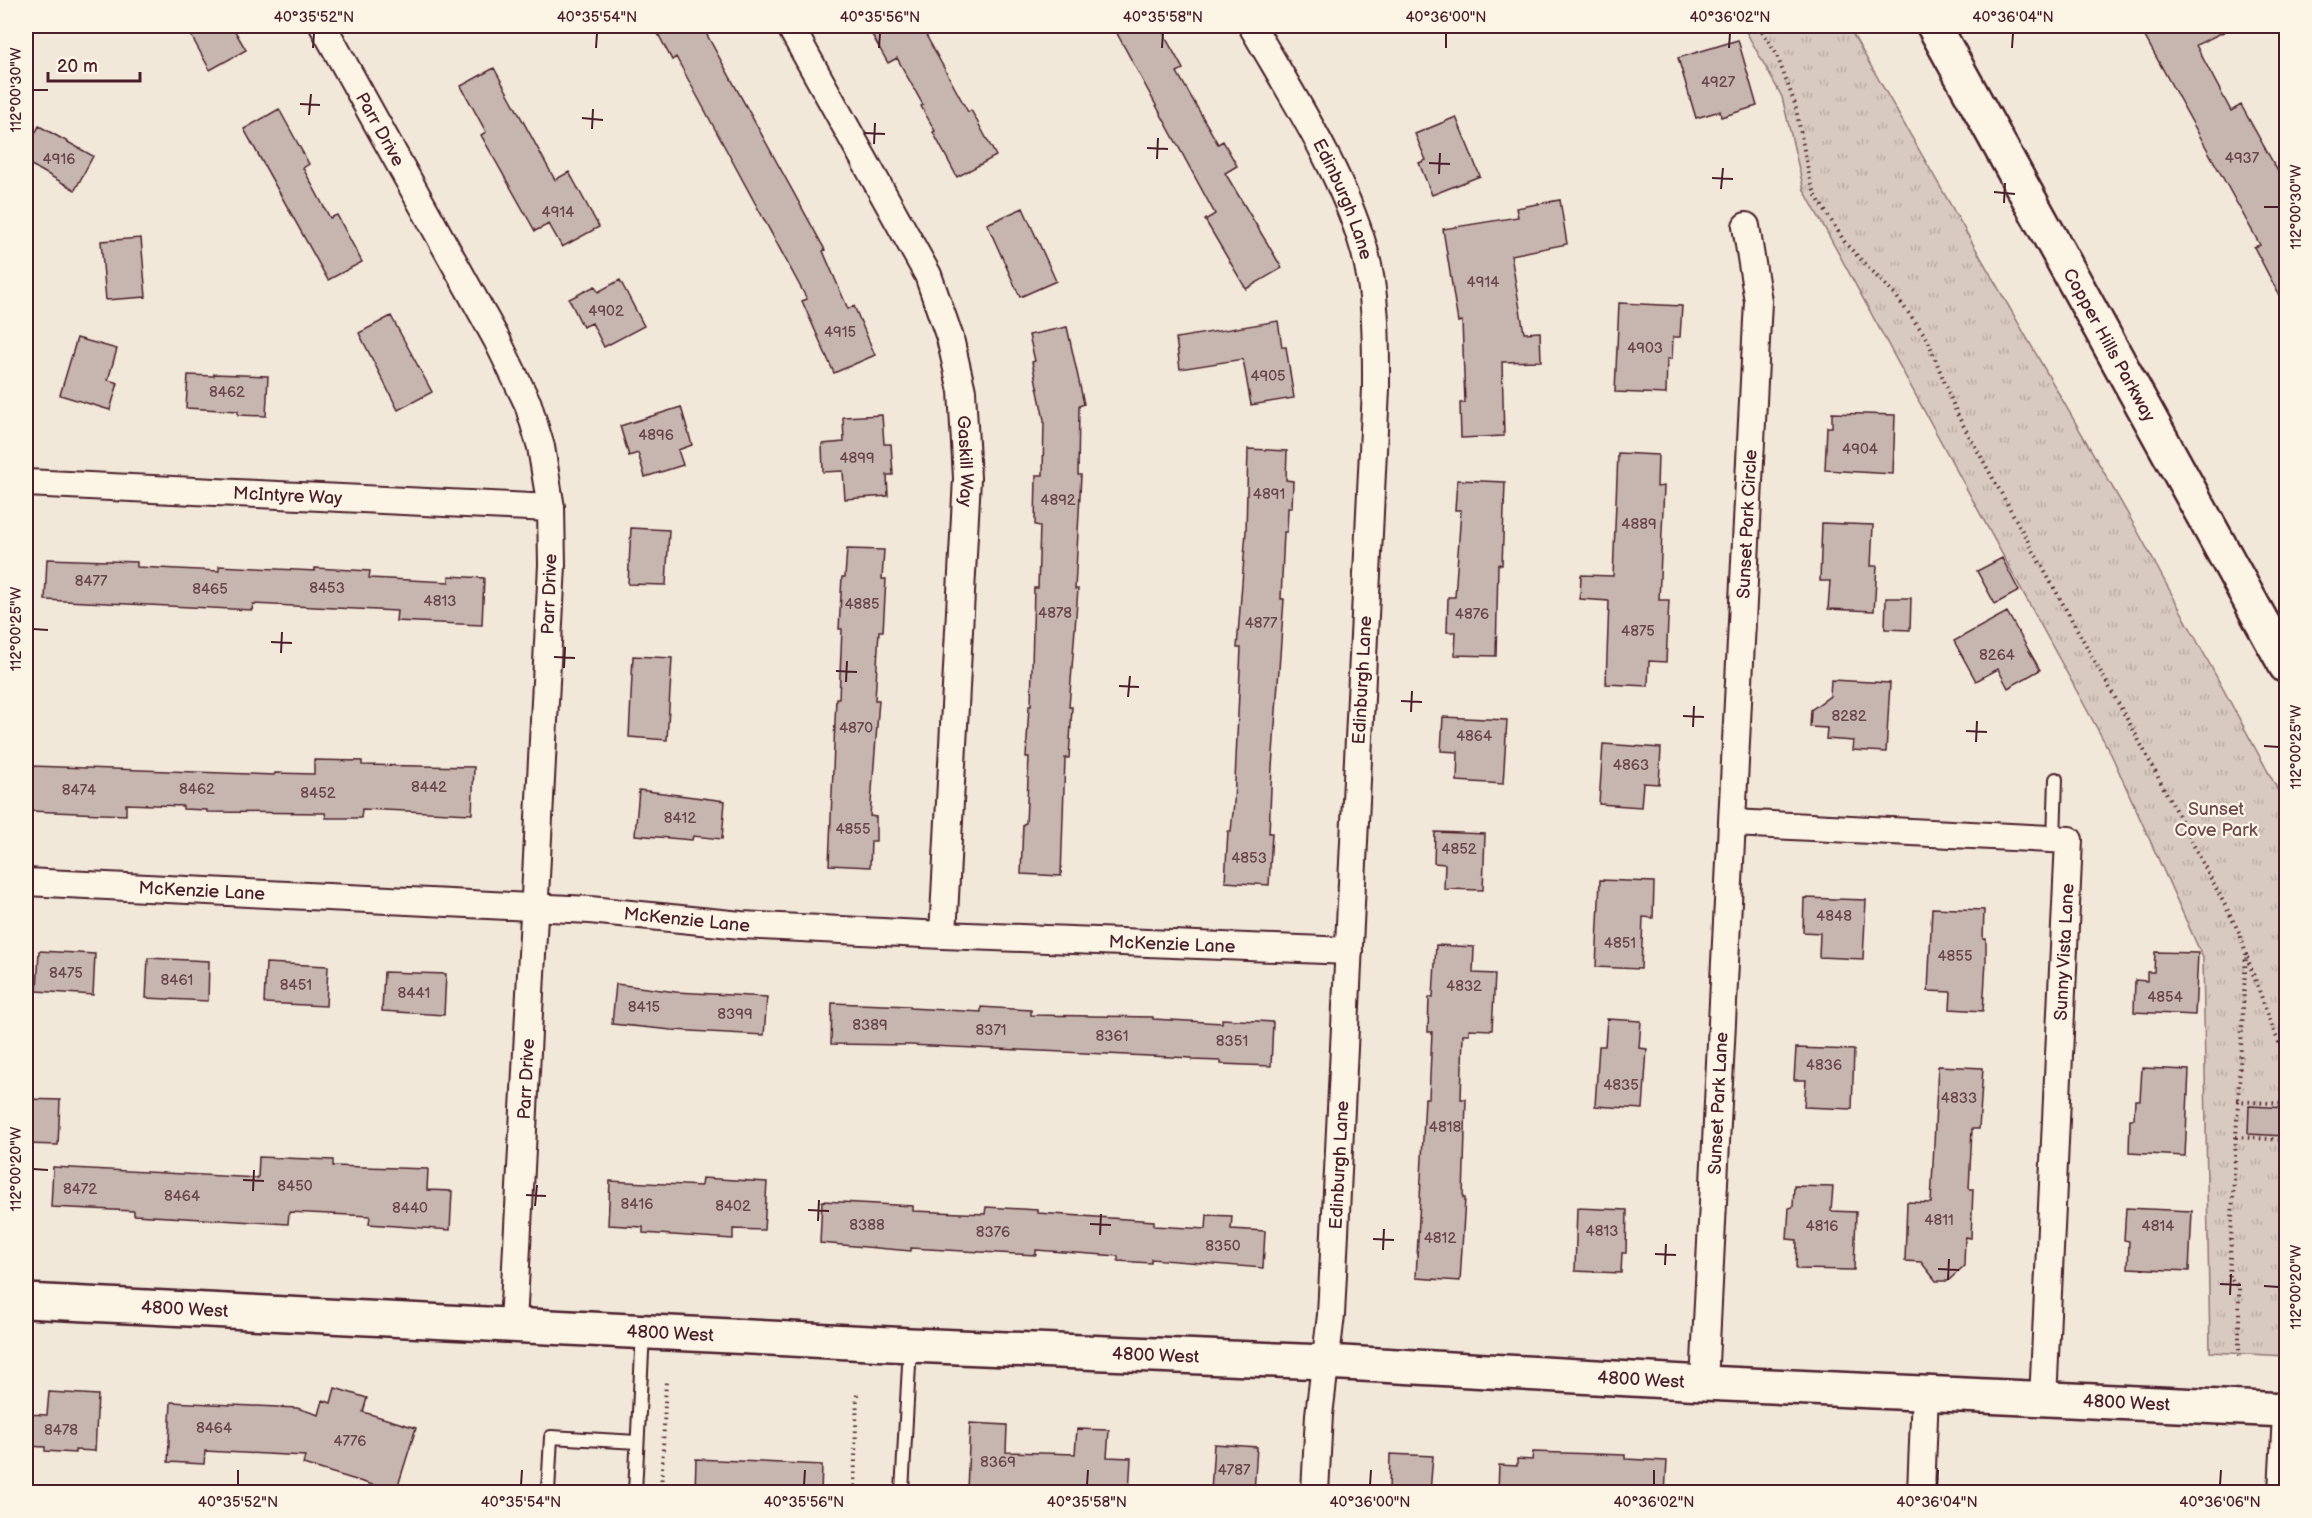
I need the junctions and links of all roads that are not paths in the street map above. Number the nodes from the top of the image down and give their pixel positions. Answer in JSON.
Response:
{"nodes":[{"id":1,"x":323,"y":26,"type":"edge"},
{"id":2,"x":790,"y":26,"type":"edge"},
{"id":3,"x":1252,"y":26,"type":"edge"},
{"id":4,"x":1934,"y":26,"type":"edge"},
{"id":5,"x":1746,"y":226,"type":"dead end"},
{"id":6,"x":26,"y":483,"type":"edge"},
{"id":7,"x":551,"y":508,"type":"junction"},
{"id":8,"x":2286,"y":666,"type":"edge"},
{"id":9,"x":2056,"y":779,"type":"dead end"},
{"id":10,"x":1733,"y":824,"type":"junction"},
{"id":11,"x":2054,"y":839,"type":"junction"},
{"id":12,"x":26,"y":882,"type":"edge"},
{"id":13,"x":534,"y":907,"type":"junction"},
{"id":14,"x":943,"y":935,"type":"junction"},
{"id":15,"x":1349,"y":951,"type":"junction"},
{"id":16,"x":26,"y":1301,"type":"edge"},
{"id":17,"x":513,"y":1324,"type":"junction"},
{"id":18,"x":644,"y":1330,"type":"junction"},
{"id":19,"x":910,"y":1344,"type":"junction"},
{"id":20,"x":1325,"y":1362,"type":"junction"},
{"id":21,"x":1704,"y":1383,"type":"junction"},
{"id":22,"x":1925,"y":1393,"type":"junction"},
{"id":23,"x":2043,"y":1400,"type":"junction"},
{"id":24,"x":2286,"y":1410,"type":"edge"},
{"id":25,"x":2286,"y":1414,"type":"edge"},
{"id":26,"x":637,"y":1442,"type":"junction"},
{"id":27,"x":548,"y":1492,"type":"edge"},
{"id":28,"x":634,"y":1492,"type":"edge"},
{"id":29,"x":902,"y":1492,"type":"edge"},
{"id":30,"x":1315,"y":1492,"type":"edge"},
{"id":31,"x":1921,"y":1492,"type":"edge"},
{"id":32,"x":2282,"y":1492,"type":"edge"}],
"edges":[{"from":1,"to":7,"type":"street","name":"Parr Drive"},
{"from":2,"to":14,"type":"street","name":"Gaskill Way"},
{"from":3,"to":15,"type":"street","name":"Edinburgh Lane"},
{"from":4,"to":8,"type":"street","name":"Copper Hills Parkway"},
{"from":5,"to":10,"type":"street","name":"Sunset Park Circle"},
{"from":6,"to":7,"type":"street","name":"McIntyre Way"},
{"from":7,"to":13,"type":"street","name":"Parr Drive"},
{"from":9,"to":11,"type":"lane"},
{"from":10,"to":11,"type":"street"},
{"from":10,"to":21,"type":"street","name":"Sunset Park Lane"},
{"from":11,"to":23,"type":"street","name":"Sunny Vista Lane"},
{"from":12,"to":13,"type":"street","name":"McKenzie Lane"},
{"from":13,"to":14,"type":"street","name":"McKenzie Lane"},
{"from":13,"to":17,"type":"street","name":"Parr Drive"},
{"from":14,"to":15,"type":"street","name":"McKenzie Lane"},
{"from":15,"to":20,"type":"street","name":"Edinburgh Lane"},
{"from":16,"to":17,"type":"street","name":"4800 West"},
{"from":17,"to":18,"type":"street","name":"4800 West"},
{"from":18,"to":19,"type":"street","name":"4800 West"},
{"from":18,"to":26,"type":"lane"},
{"from":19,"to":20,"type":"street","name":"4800 West"},
{"from":19,"to":29,"type":"lane"},
{"from":20,"to":21,"type":"street","name":"4800 West"},
{"from":20,"to":30,"type":"street","name":"Edinburgh Lane"},
{"from":21,"to":22,"type":"street","name":"4800 West"},
{"from":22,"to":23,"type":"street","name":"4800 West"},
{"from":22,"to":31,"type":"street"},
{"from":23,"to":24,"type":"street","name":"4800 West"},
{"from":25,"to":32,"type":"street"},
{"from":26,"to":27,"type":"lane"},
{"from":26,"to":28,"type":"lane"}]}
